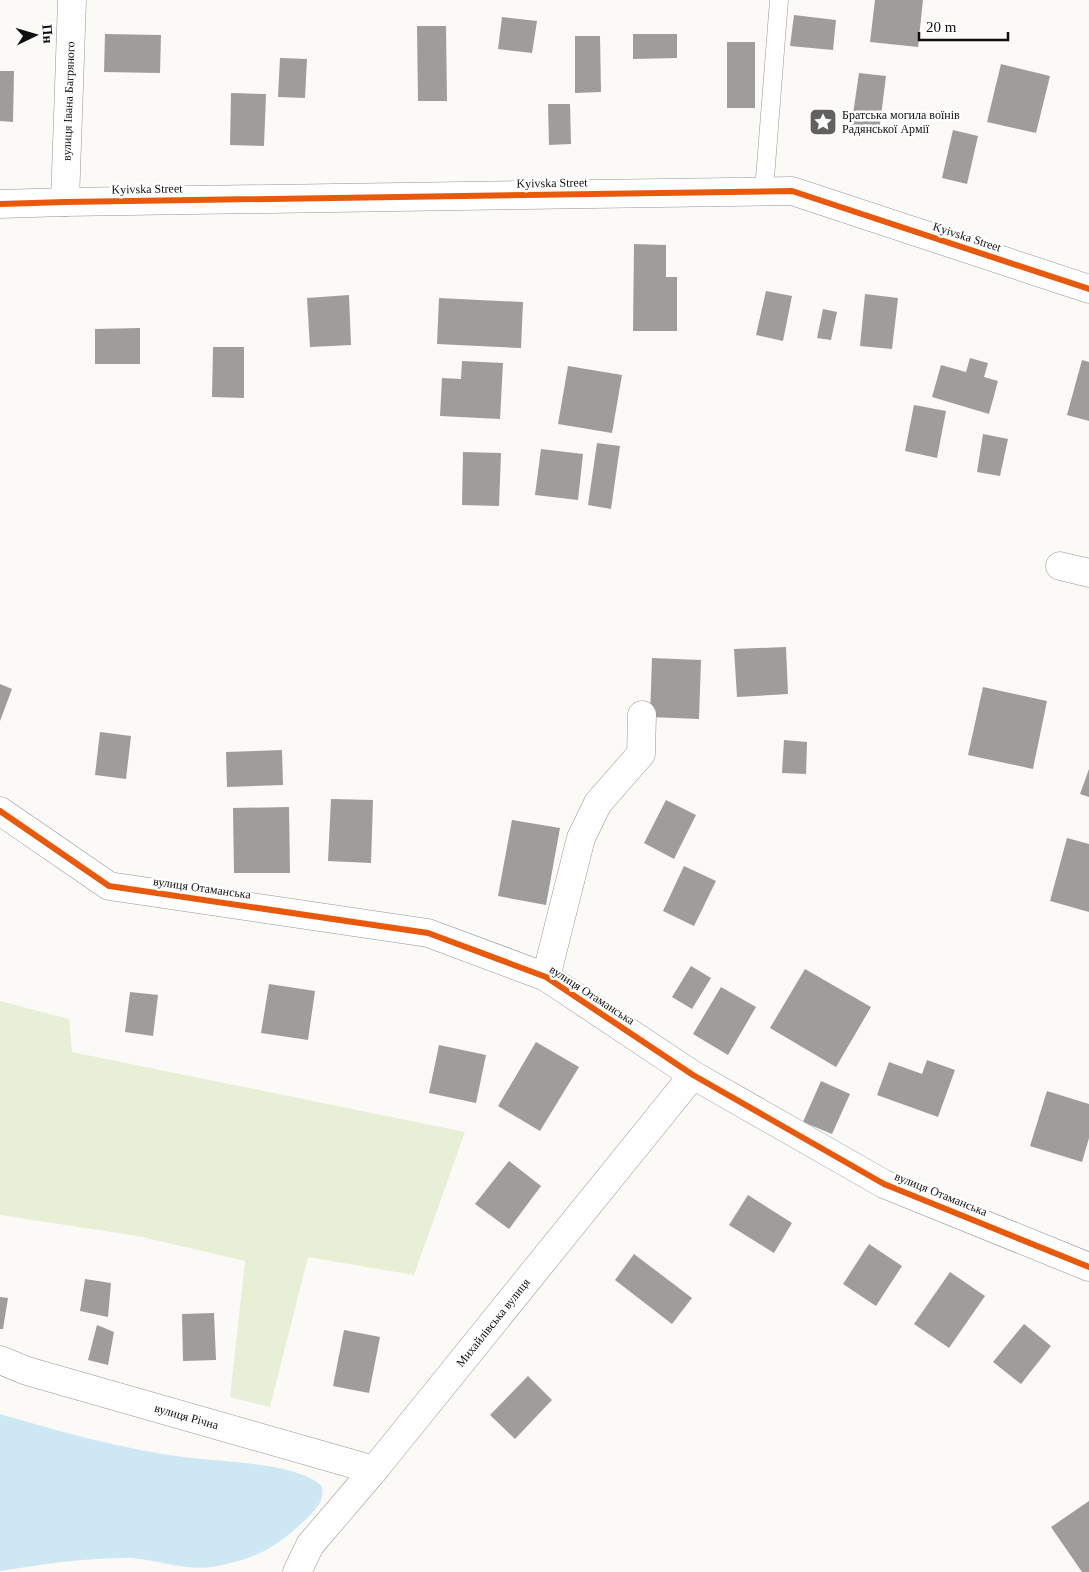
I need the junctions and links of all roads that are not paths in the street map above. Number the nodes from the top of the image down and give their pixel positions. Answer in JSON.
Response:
{"nodes":[{"id":1,"x":72,"y":0,"type":"edge"},
{"id":2,"x":779,"y":0,"type":"edge"},
{"id":3,"x":764,"y":191,"type":"junction"},
{"id":4,"x":65,"y":202,"type":"junction"},
{"id":5,"x":0,"y":204,"type":"edge"},
{"id":6,"x":1089,"y":289,"type":"edge"},
{"id":7,"x":1060,"y":566,"type":"dead end"},
{"id":8,"x":1089,"y":574,"type":"edge"},
{"id":9,"x":642,"y":716,"type":"dead end"},
{"id":10,"x":0,"y":811,"type":"edge"},
{"id":11,"x":546,"y":977,"type":"junction"},
{"id":12,"x":693,"y":1076,"type":"junction"},
{"id":13,"x":1089,"y":1266,"type":"edge"},
{"id":14,"x":0,"y":1360,"type":"edge"},
{"id":15,"x":374,"y":1470,"type":"junction"},
{"id":16,"x":297,"y":1572,"type":"edge"}],
"edges":[{"from":1,"to":4,"type":"street","name":"вулиця Івана Багряного"},
{"from":2,"to":3,"type":"lane"},
{"from":3,"to":4,"type":"street","name":"Kyivska Street"},
{"from":3,"to":6,"type":"street","name":"Kyivska Street"},
{"from":4,"to":5,"type":"street","name":"Kyivska Street"},
{"from":7,"to":8,"type":"street"},
{"from":9,"to":11,"type":"street","name":"вулиця Отаманська"},
{"from":10,"to":11,"type":"street","name":"вулиця Отаманська"},
{"from":11,"to":12,"type":"street","name":"вулиця Отаманська"},
{"from":12,"to":13,"type":"street","name":"вулиця Отаманська"},
{"from":12,"to":15,"type":"street","name":"Михайлівська вулиця"},
{"from":14,"to":15,"type":"street","name":"вулиця Річна"},
{"from":15,"to":16,"type":"street","name":"Михайлівська вулиця"}]}
